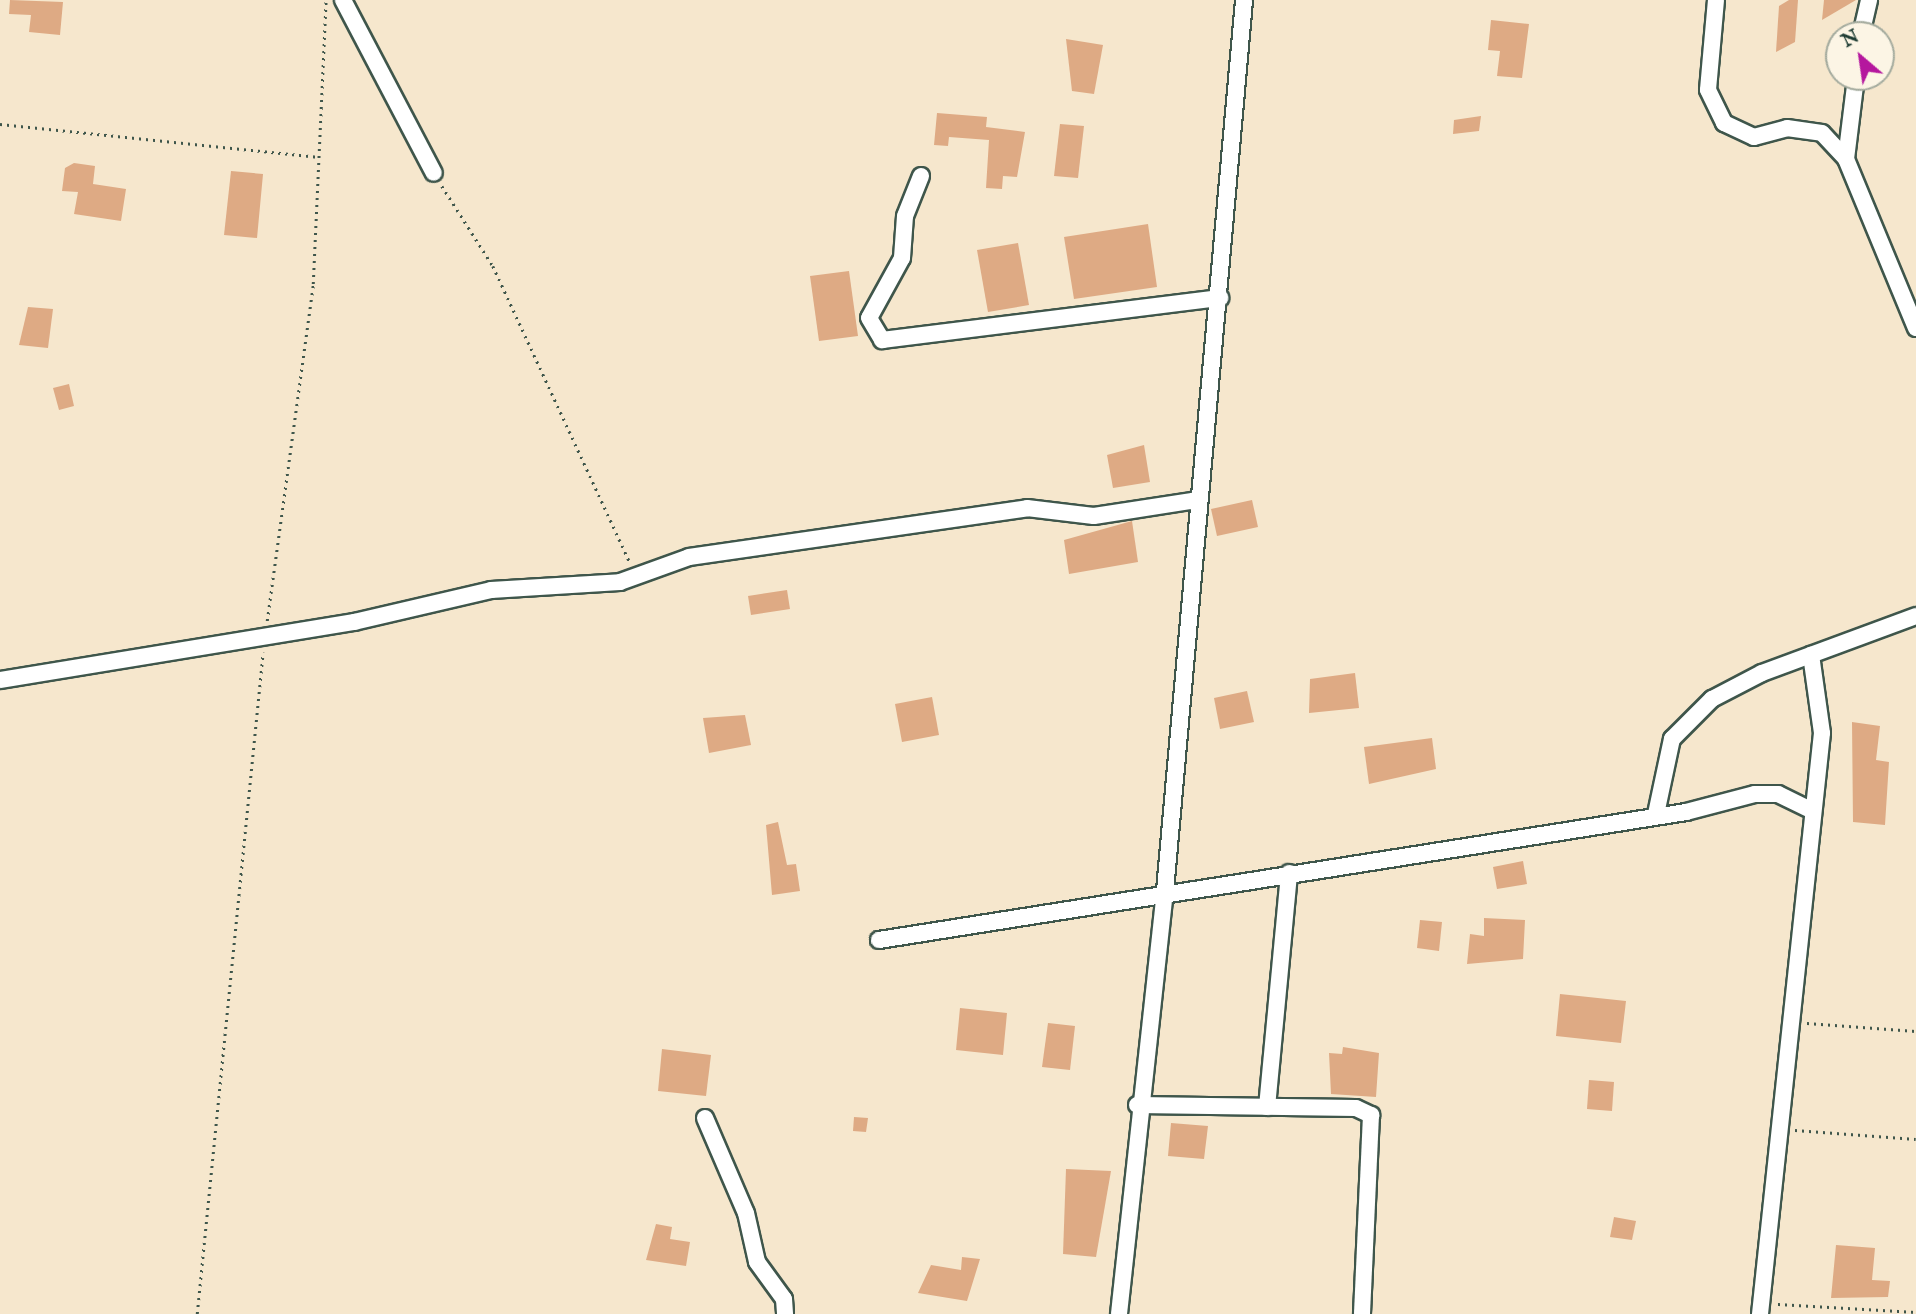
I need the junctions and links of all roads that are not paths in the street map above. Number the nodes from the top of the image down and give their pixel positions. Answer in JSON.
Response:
{"nodes":[{"id":1,"x":343,"y":0,"type":"edge"},
{"id":2,"x":1244,"y":0,"type":"edge"},
{"id":3,"x":1716,"y":0,"type":"edge"},
{"id":4,"x":1869,"y":0,"type":"edge"},
{"id":5,"x":1864,"y":21,"type":"edge"},
{"id":6,"x":1854,"y":91,"type":"edge"},
{"id":7,"x":1846,"y":159,"type":"junction"},
{"id":8,"x":434,"y":173,"type":"road end"},
{"id":9,"x":921,"y":176,"type":"dead end"},
{"id":10,"x":1220,"y":298,"type":"junction"},
{"id":11,"x":1916,"y":328,"type":"edge"},
{"id":12,"x":1197,"y":500,"type":"junction"},
{"id":13,"x":1916,"y":616,"type":"edge"},
{"id":14,"x":1811,"y":655,"type":"junction"},
{"id":15,"x":0,"y":680,"type":"edge"},
{"id":16,"x":1813,"y":811,"type":"junction"},
{"id":17,"x":1656,"y":814,"type":"junction"},
{"id":18,"x":1289,"y":873,"type":"junction"},
{"id":19,"x":1165,"y":891,"type":"junction"},
{"id":20,"x":879,"y":940,"type":"dead end"},
{"id":21,"x":1137,"y":1105,"type":"junction"},
{"id":22,"x":1267,"y":1107,"type":"junction"},
{"id":23,"x":705,"y":1118,"type":"dead end"},
{"id":24,"x":1760,"y":1309,"type":"edge"},
{"id":25,"x":785,"y":1314,"type":"edge"},
{"id":26,"x":1119,"y":1314,"type":"edge"},
{"id":27,"x":1362,"y":1314,"type":"edge"}],
"edges":[{"from":1,"to":8,"type":"street"},
{"from":2,"to":10,"type":"street"},
{"from":3,"to":7,"type":"street"},
{"from":4,"to":5,"type":"street"},
{"from":6,"to":7,"type":"street"},
{"from":7,"to":11,"type":"street"},
{"from":9,"to":10,"type":"street"},
{"from":10,"to":12,"type":"street"},
{"from":12,"to":15,"type":"street"},
{"from":12,"to":19,"type":"street"},
{"from":13,"to":14,"type":"street"},
{"from":14,"to":16,"type":"street"},
{"from":14,"to":17,"type":"street"},
{"from":16,"to":17,"type":"street"},
{"from":16,"to":24,"type":"street"},
{"from":17,"to":18,"type":"street"},
{"from":18,"to":19,"type":"street"},
{"from":18,"to":22,"type":"street"},
{"from":19,"to":20,"type":"street"},
{"from":19,"to":21,"type":"street"},
{"from":21,"to":22,"type":"street"},
{"from":21,"to":26,"type":"street"},
{"from":22,"to":27,"type":"street"},
{"from":23,"to":25,"type":"street"}]}
